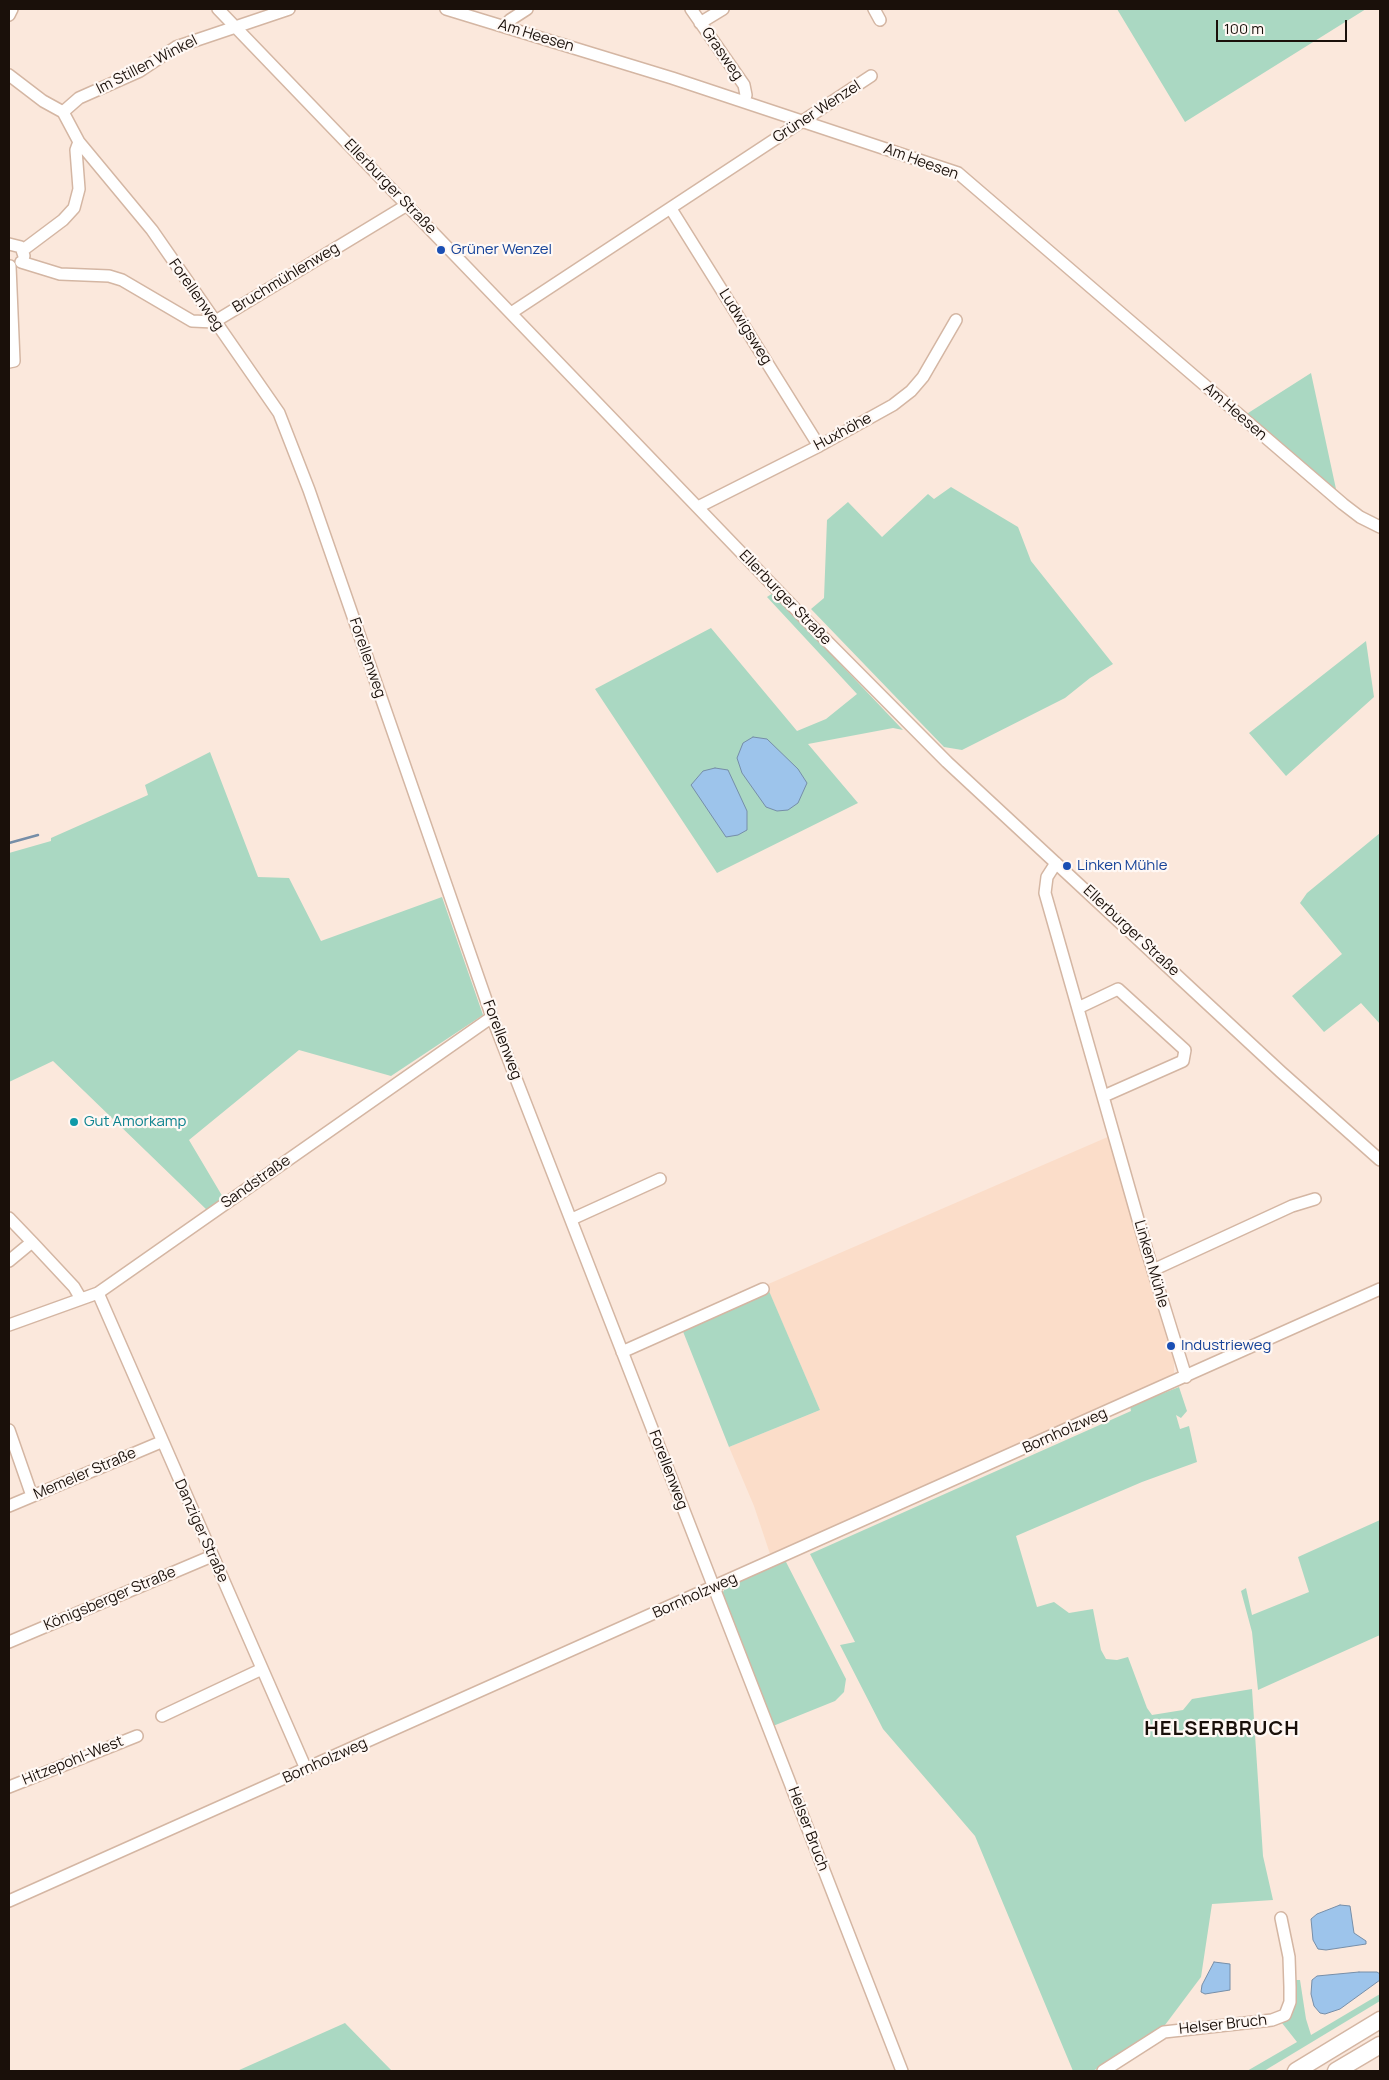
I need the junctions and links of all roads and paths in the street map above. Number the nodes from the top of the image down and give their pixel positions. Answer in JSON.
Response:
{"nodes":[{"id":1,"x":12,"y":9,"type":"edge"},
{"id":2,"x":218,"y":9,"type":"edge"},
{"id":3,"x":289,"y":9,"type":"edge"},
{"id":4,"x":446,"y":9,"type":"edge"},
{"id":5,"x":527,"y":9,"type":"edge"},
{"id":6,"x":691,"y":9,"type":"edge"},
{"id":7,"x":723,"y":9,"type":"edge"},
{"id":8,"x":874,"y":9,"type":"edge"},
{"id":9,"x":9,"y":15,"type":"edge"},
{"id":10,"x":880,"y":20,"type":"dead end"},
{"id":11,"x":700,"y":23,"type":"junction"},
{"id":12,"x":235,"y":26,"type":"junction"},
{"id":13,"x":506,"y":26,"type":"junction"},
{"id":14,"x":9,"y":75,"type":"edge"},
{"id":15,"x":871,"y":76,"type":"dead end"},
{"id":16,"x":744,"y":102,"type":"junction"},
{"id":17,"x":63,"y":112,"type":"junction"},
{"id":18,"x":802,"y":122,"type":"junction"},
{"id":19,"x":79,"y":142,"type":"junction"},
{"id":20,"x":407,"y":205,"type":"junction"},
{"id":21,"x":671,"y":209,"type":"junction"},
{"id":22,"x":9,"y":244,"type":"edge"},
{"id":23,"x":22,"y":256,"type":"junction"},
{"id":24,"x":9,"y":266,"type":"edge"},
{"id":25,"x":511,"y":313,"type":"junction"},
{"id":26,"x":956,"y":320,"type":"dead end"},
{"id":27,"x":214,"y":322,"type":"junction"},
{"id":28,"x":9,"y":362,"type":"edge"},
{"id":29,"x":819,"y":446,"type":"junction"},
{"id":30,"x":698,"y":507,"type":"junction"},
{"id":31,"x":1380,"y":526,"type":"edge"},
{"id":32,"x":1056,"y":863,"type":"junction"},
{"id":33,"x":1078,"y":1008,"type":"junction"},
{"id":34,"x":492,"y":1016,"type":"junction"},
{"id":35,"x":1104,"y":1096,"type":"junction"},
{"id":36,"x":1380,"y":1160,"type":"edge"},
{"id":37,"x":660,"y":1179,"type":"dead end"},
{"id":38,"x":1315,"y":1199,"type":"dead end"},
{"id":39,"x":9,"y":1218,"type":"edge"},
{"id":40,"x":572,"y":1219,"type":"junction"},
{"id":41,"x":32,"y":1242,"type":"junction"},
{"id":42,"x":9,"y":1261,"type":"edge"},
{"id":43,"x":1153,"y":1270,"type":"junction"},
{"id":44,"x":763,"y":1289,"type":"dead end"},
{"id":45,"x":1380,"y":1289,"type":"edge"},
{"id":46,"x":98,"y":1293,"type":"junction"},
{"id":47,"x":81,"y":1299,"type":"junction"},
{"id":48,"x":9,"y":1325,"type":"edge"},
{"id":49,"x":622,"y":1352,"type":"junction"},
{"id":50,"x":1186,"y":1377,"type":"junction"},
{"id":51,"x":9,"y":1430,"type":"edge"},
{"id":52,"x":161,"y":1442,"type":"junction"},
{"id":53,"x":32,"y":1496,"type":"junction"},
{"id":54,"x":9,"y":1506,"type":"edge"},
{"id":55,"x":212,"y":1556,"type":"junction"},
{"id":56,"x":713,"y":1588,"type":"junction"},
{"id":57,"x":9,"y":1642,"type":"edge"},
{"id":58,"x":262,"y":1669,"type":"junction"},
{"id":59,"x":162,"y":1716,"type":"dead end"},
{"id":60,"x":137,"y":1736,"type":"dead end"},
{"id":61,"x":306,"y":1769,"type":"junction"},
{"id":62,"x":9,"y":1787,"type":"edge"},
{"id":63,"x":9,"y":1901,"type":"edge"},
{"id":64,"x":1281,"y":1918,"type":"dead end"},
{"id":65,"x":1380,"y":2020,"type":"edge"},
{"id":66,"x":1380,"y":2045,"type":"edge"},
{"id":67,"x":902,"y":2071,"type":"edge"},
{"id":68,"x":1104,"y":2071,"type":"edge"},
{"id":69,"x":1296,"y":2071,"type":"edge"},
{"id":70,"x":1336,"y":2071,"type":"edge"}],
"edges":[{"from":1,"to":9,"type":"street"},
{"from":2,"to":12,"type":"street","name":"Ellerburger Straße"},
{"from":3,"to":12,"type":"street"},
{"from":4,"to":13,"type":"street","name":"Am Heesen"},
{"from":5,"to":13,"type":"street"},
{"from":6,"to":11,"type":"street","name":"Grasweg"},
{"from":7,"to":11,"type":"street"},
{"from":8,"to":10,"type":"street"},
{"from":11,"to":16,"type":"street","name":"Grasweg"},
{"from":12,"to":17,"type":"street","name":"Im Stillen Winkel"},
{"from":12,"to":20,"type":"street","name":"Ellerburger Straße"},
{"from":13,"to":16,"type":"street","name":"Am Heesen"},
{"from":14,"to":17,"type":"street"},
{"from":15,"to":18,"type":"street","name":"Grüner Wenzel"},
{"from":16,"to":18,"type":"street","name":"Am Heesen"},
{"from":17,"to":19,"type":"street"},
{"from":18,"to":21,"type":"street","name":"Grüner Wenzel"},
{"from":18,"to":31,"type":"street","name":"Am Heesen"},
{"from":19,"to":23,"type":"street"},
{"from":19,"to":27,"type":"street","name":"Forellenweg"},
{"from":20,"to":25,"type":"street","name":"Ellerburger Straße"},
{"from":20,"to":27,"type":"street","name":"Bruchmühlenweg"},
{"from":21,"to":25,"type":"street","name":"Grüner Wenzel"},
{"from":21,"to":29,"type":"street","name":"Ludwigsweg"},
{"from":22,"to":23,"type":"street"},
{"from":23,"to":24,"type":"street"},
{"from":23,"to":27,"type":"street"},
{"from":24,"to":28,"type":"street"},
{"from":25,"to":30,"type":"street","name":"Ellerburger Straße"},
{"from":26,"to":29,"type":"street","name":"Huxhöhe"},
{"from":27,"to":34,"type":"street","name":"Forellenweg"},
{"from":29,"to":30,"type":"street","name":"Huxhöhe"},
{"from":30,"to":32,"type":"street","name":"Ellerburger Straße"},
{"from":32,"to":33,"type":"street","name":"Linken Mühle"},
{"from":32,"to":36,"type":"street","name":"Ellerburger Straße"},
{"from":33,"to":35,"type":"street","name":"Linken Mühle"},
{"from":33,"to":35,"type":"street"},
{"from":34,"to":40,"type":"street","name":"Forellenweg"},
{"from":34,"to":46,"type":"street","name":"Sandstraße"},
{"from":35,"to":43,"type":"street","name":"Linken Mühle"},
{"from":37,"to":40,"type":"street"},
{"from":38,"to":43,"type":"street"},
{"from":39,"to":41,"type":"street"},
{"from":40,"to":49,"type":"street","name":"Forellenweg"},
{"from":41,"to":42,"type":"street"},
{"from":41,"to":47,"type":"street"},
{"from":43,"to":50,"type":"street","name":"Linken Mühle"},
{"from":44,"to":49,"type":"street"},
{"from":45,"to":50,"type":"street","name":"Bornholzweg"},
{"from":46,"to":47,"type":"street","name":"Sandstraße"},
{"from":46,"to":52,"type":"street","name":"Danziger Straße"},
{"from":47,"to":48,"type":"street","name":"Sandstraße"},
{"from":49,"to":56,"type":"street","name":"Forellenweg"},
{"from":50,"to":56,"type":"street","name":"Bornholzweg"},
{"from":51,"to":53,"type":"street"},
{"from":52,"to":53,"type":"street","name":"Memeler Straße"},
{"from":52,"to":55,"type":"street","name":"Danziger Straße"},
{"from":53,"to":54,"type":"street","name":"Memeler Straße"},
{"from":55,"to":57,"type":"street","name":"Königsberger Straße"},
{"from":55,"to":58,"type":"street","name":"Danziger Straße"},
{"from":56,"to":61,"type":"street","name":"Bornholzweg"},
{"from":56,"to":67,"type":"street","name":"Helser Bruch"},
{"from":58,"to":59,"type":"street"},
{"from":58,"to":61,"type":"street","name":"Danziger Straße"},
{"from":60,"to":62,"type":"street","name":"Hitzepohl-West"},
{"from":61,"to":63,"type":"street","name":"Bornholzweg"},
{"from":64,"to":68,"type":"street","name":"Helser Bruch"},
{"from":65,"to":69,"type":"highway"},
{"from":66,"to":70,"type":"highway"}]}
